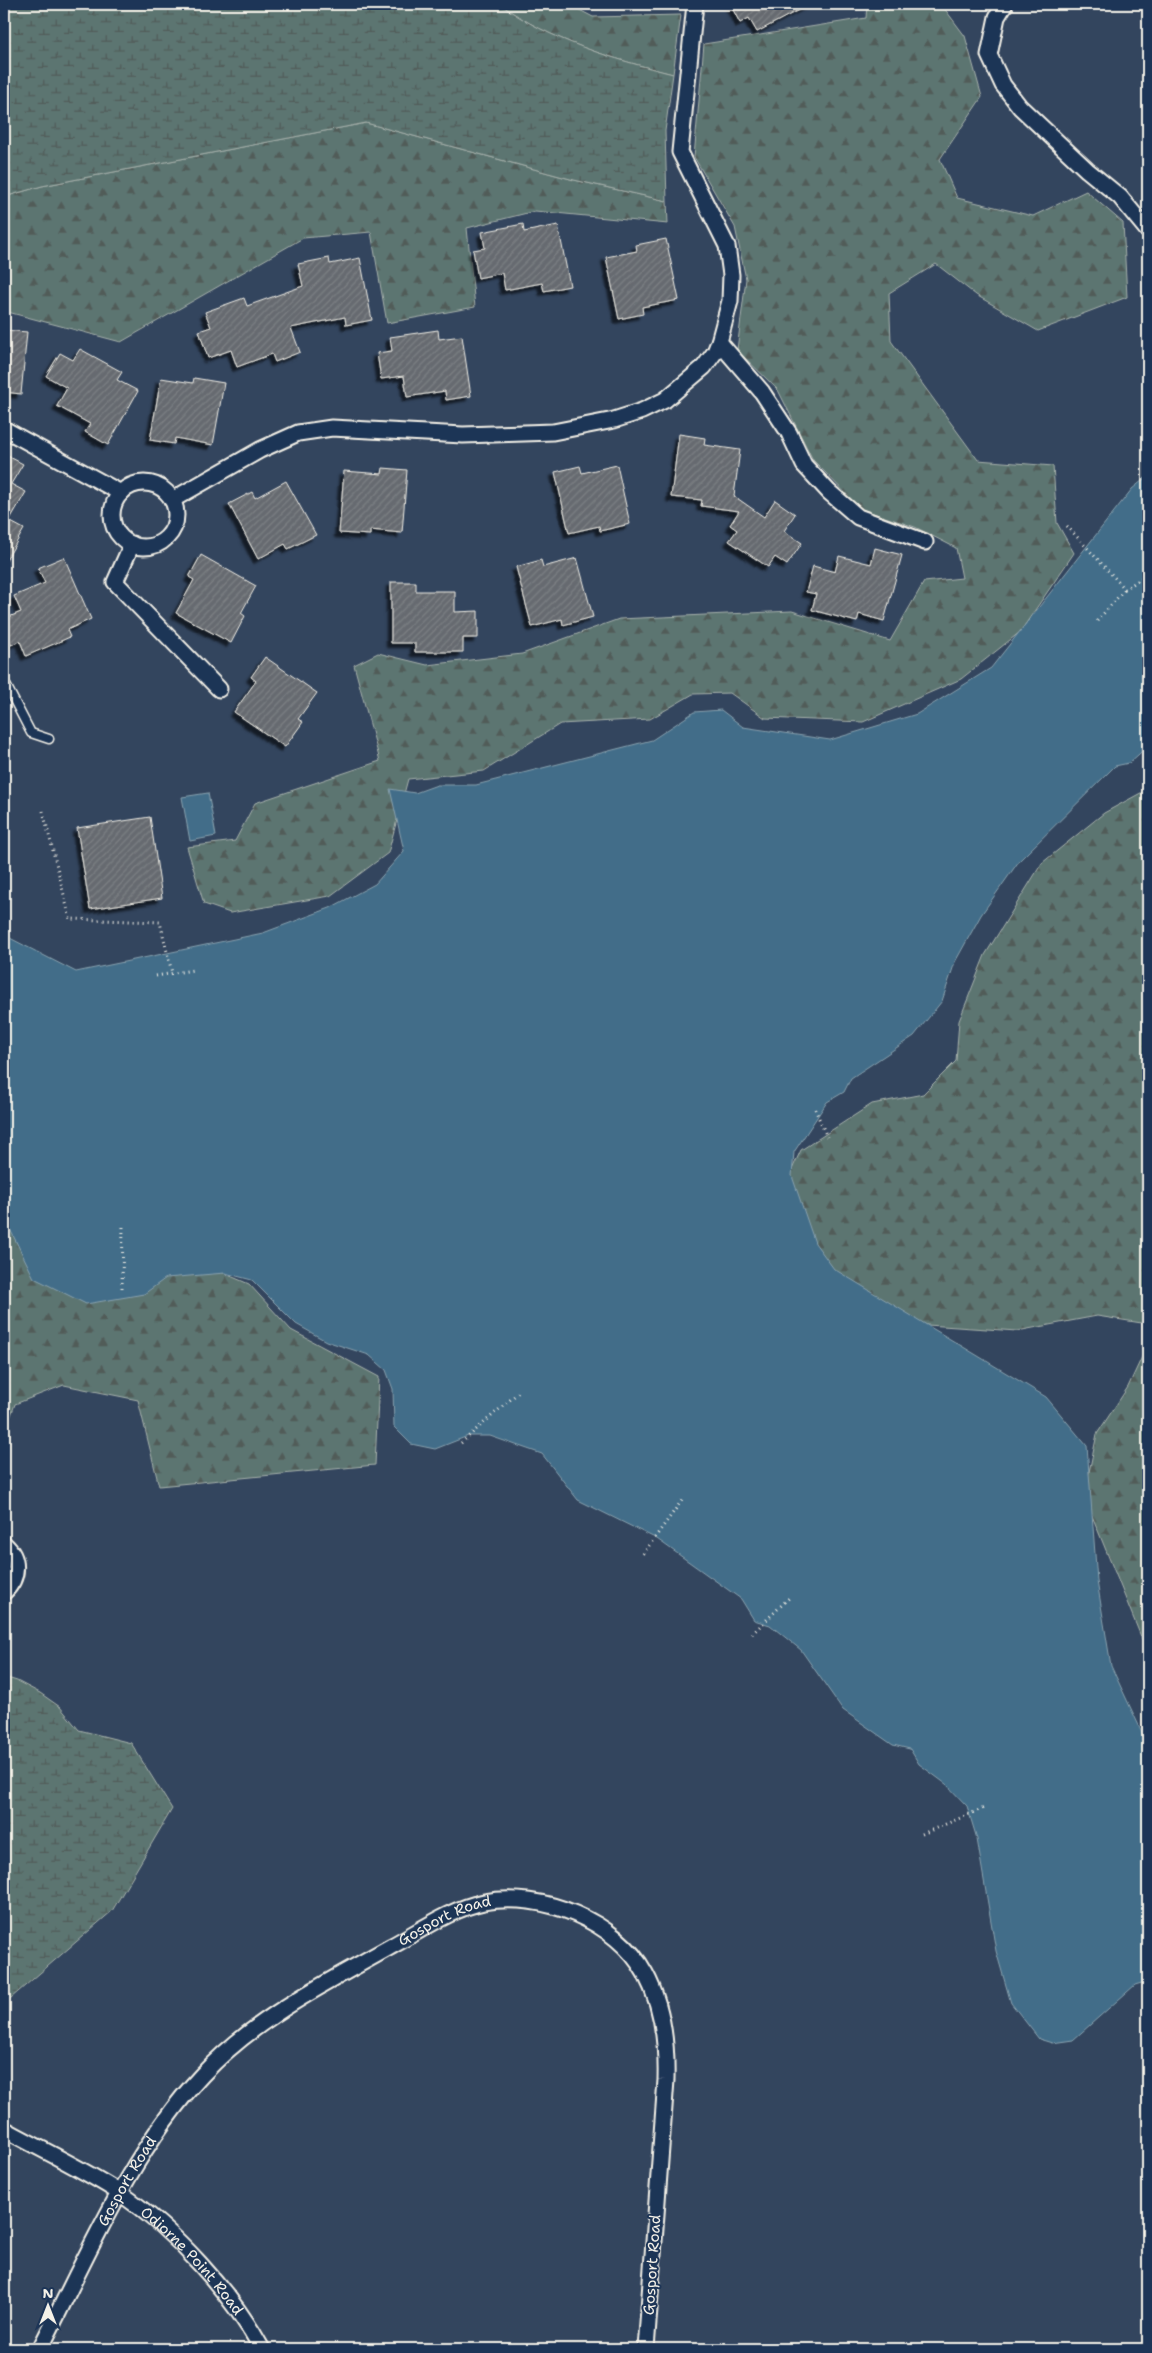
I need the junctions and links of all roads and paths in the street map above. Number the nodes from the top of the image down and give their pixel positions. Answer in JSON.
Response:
{"nodes":[{"id":1,"x":695,"y":4,"type":"edge"},
{"id":2,"x":1005,"y":4,"type":"edge"},
{"id":3,"x":1148,"y":231,"type":"edge"},
{"id":4,"x":719,"y":342,"type":"junction"},
{"id":5,"x":4,"y":428,"type":"edge"},
{"id":6,"x":121,"y":493,"type":"junction"},
{"id":7,"x":172,"y":500,"type":"junction"},
{"id":8,"x":1067,"y":526,"type":"dead end"},
{"id":9,"x":925,"y":542,"type":"dead end"},
{"id":10,"x":132,"y":544,"type":"junction"},
{"id":11,"x":1148,"y":574,"type":"edge"},
{"id":12,"x":1125,"y":589,"type":"junction"},
{"id":13,"x":1097,"y":621,"type":"dead end"},
{"id":14,"x":4,"y":681,"type":"edge"},
{"id":15,"x":220,"y":689,"type":"dead end"},
{"id":16,"x":49,"y":739,"type":"dead end"},
{"id":17,"x":43,"y":811,"type":"dead end"},
{"id":18,"x":193,"y":970,"type":"dead end"},
{"id":19,"x":172,"y":973,"type":"junction"},
{"id":20,"x":156,"y":976,"type":"dead end"},
{"id":21,"x":815,"y":1109,"type":"dead end"},
{"id":22,"x":827,"y":1137,"type":"dead end"},
{"id":23,"x":122,"y":1225,"type":"dead end"},
{"id":24,"x":122,"y":1288,"type":"dead end"},
{"id":25,"x":520,"y":1391,"type":"dead end"},
{"id":26,"x":461,"y":1443,"type":"dead end"},
{"id":27,"x":683,"y":1499,"type":"dead end"},
{"id":28,"x":4,"y":1544,"type":"edge"},
{"id":29,"x":643,"y":1554,"type":"dead end"},
{"id":30,"x":4,"y":1592,"type":"edge"},
{"id":31,"x":790,"y":1597,"type":"dead end"},
{"id":32,"x":752,"y":1634,"type":"dead end"},
{"id":33,"x":984,"y":1808,"type":"dead end"},
{"id":34,"x":922,"y":1834,"type":"dead end"},
{"id":35,"x":4,"y":2128,"type":"edge"},
{"id":36,"x":120,"y":2194,"type":"junction"},
{"id":37,"x":40,"y":2349,"type":"edge"},
{"id":38,"x":262,"y":2349,"type":"edge"},
{"id":39,"x":646,"y":2349,"type":"edge"}],
"edges":[{"from":1,"to":4,"type":"street"},
{"from":2,"to":3,"type":"street"},
{"from":4,"to":7,"type":"street"},
{"from":4,"to":9,"type":"street"},
{"from":5,"to":6,"type":"street"},
{"from":6,"to":7,"type":"street"},
{"from":6,"to":10,"type":"street"},
{"from":7,"to":10,"type":"street"},
{"from":8,"to":12,"type":"path"},
{"from":10,"to":15,"type":"street"},
{"from":11,"to":12,"type":"path"},
{"from":12,"to":13,"type":"path"},
{"from":14,"to":16,"type":"lane"},
{"from":17,"to":19,"type":"path"},
{"from":18,"to":19,"type":"path"},
{"from":19,"to":20,"type":"path"},
{"from":21,"to":22,"type":"path"},
{"from":23,"to":24,"type":"path"},
{"from":25,"to":26,"type":"path"},
{"from":27,"to":29,"type":"path"},
{"from":28,"to":30,"type":"street"},
{"from":31,"to":32,"type":"path"},
{"from":33,"to":34,"type":"path"},
{"from":35,"to":36,"type":"street","name":"Odiorne Point Road"},
{"from":36,"to":37,"type":"street","name":"Gosport Road"},
{"from":36,"to":38,"type":"street","name":"Odiorne Point Road"},
{"from":36,"to":39,"type":"street","name":"Gosport Road"}]}
